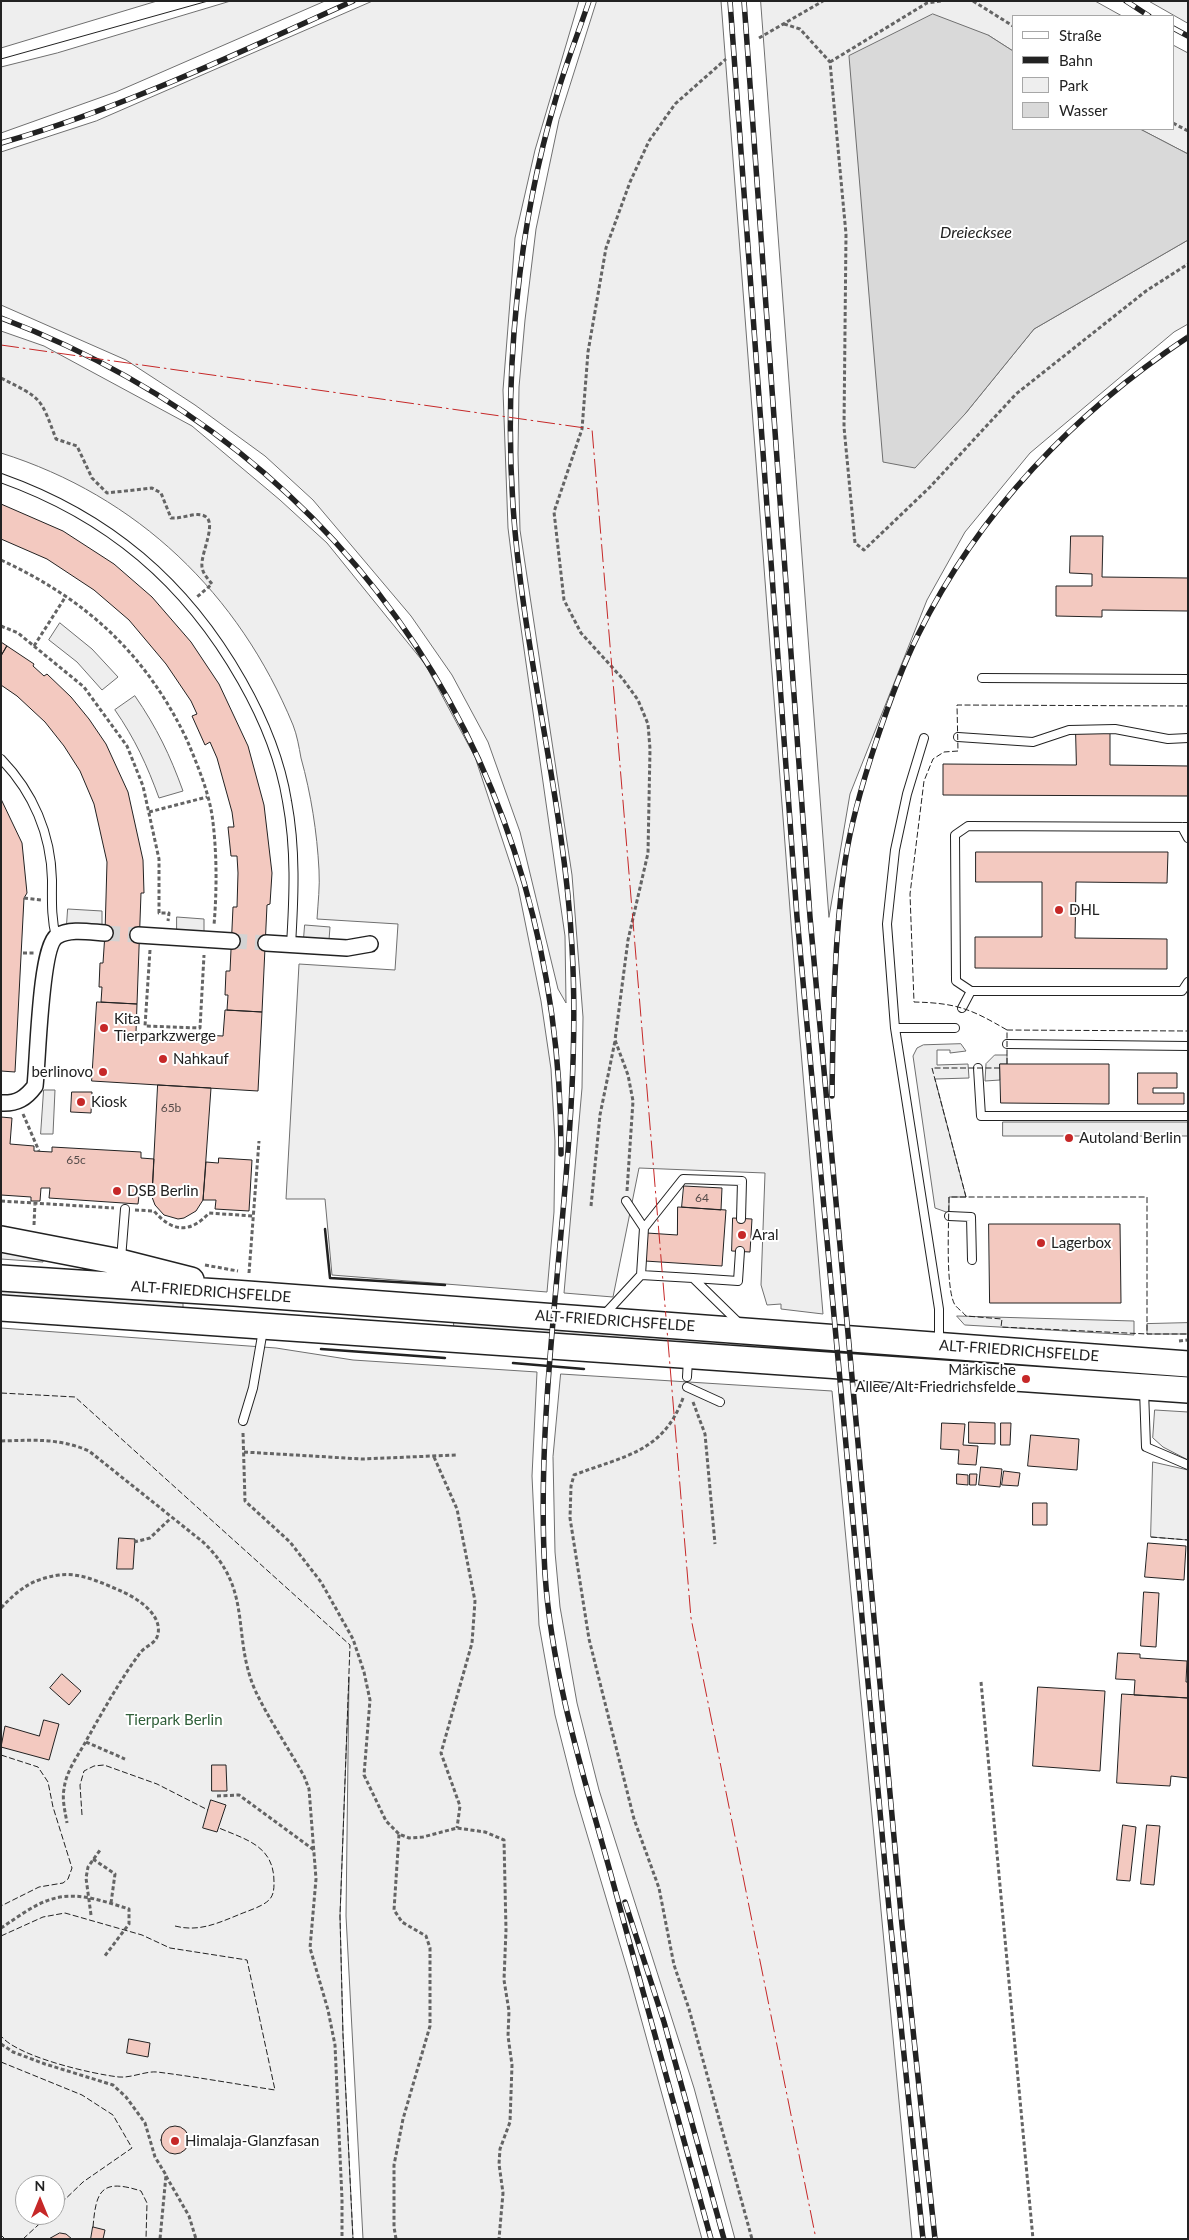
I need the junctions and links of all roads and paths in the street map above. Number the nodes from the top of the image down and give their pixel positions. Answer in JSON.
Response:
{"nodes":[{"id":1,"x":823,"y":1,"type":"edge"},
{"id":2,"x":941,"y":1,"type":"edge"},
{"id":3,"x":973,"y":1,"type":"edge"},
{"id":4,"x":784,"y":24,"type":"junction"},
{"id":5,"x":1012,"y":25,"type":"edge"},
{"id":6,"x":759,"y":38,"type":"dead end"},
{"id":7,"x":726,"y":59,"type":"dead end"},
{"id":8,"x":830,"y":62,"type":"junction"},
{"id":9,"x":1174,"y":123,"type":"edge"},
{"id":10,"x":1188,"y":131,"type":"edge"},
{"id":11,"x":1188,"y":264,"type":"edge"},
{"id":12,"x":1,"y":378,"type":"edge"},
{"id":13,"x":1,"y":478,"type":"edge"},
{"id":14,"x":1,"y":560,"type":"edge"},
{"id":15,"x":66,"y":596,"type":"junction"},
{"id":16,"x":189,"y":604,"type":"junction"},
{"id":17,"x":1,"y":626,"type":"edge"},
{"id":18,"x":34,"y":646,"type":"junction"},
{"id":19,"x":982,"y":678,"type":"dead end"},
{"id":20,"x":1188,"y":679,"type":"edge"},
{"id":21,"x":958,"y":737,"type":"dead end"},
{"id":22,"x":924,"y":738,"type":"dead end"},
{"id":23,"x":1188,"y":738,"type":"edge"},
{"id":24,"x":1,"y":759,"type":"edge"},
{"id":25,"x":207,"y":796,"type":"junction"},
{"id":26,"x":149,"y":812,"type":"junction"},
{"id":27,"x":1185,"y":827,"type":"edge"},
{"id":28,"x":1188,"y":838,"type":"edge"},
{"id":29,"x":24,"y":898,"type":"dead end"},
{"id":30,"x":51,"y":901,"type":"junction"},
{"id":31,"x":105,"y":933,"type":"tunnel mouth"},
{"id":32,"x":138,"y":935,"type":"tunnel mouth"},
{"id":33,"x":167,"y":936,"type":"junction"},
{"id":34,"x":56,"y":937,"type":"junction"},
{"id":35,"x":214,"y":939,"type":"junction"},
{"id":36,"x":232,"y":941,"type":"tunnel mouth"},
{"id":37,"x":266,"y":943,"type":"tunnel mouth"},
{"id":38,"x":292,"y":944,"type":"junction"},
{"id":39,"x":370,"y":944,"type":"dead end"},
{"id":40,"x":1188,"y":982,"type":"edge"},
{"id":41,"x":971,"y":991,"type":"junction"},
{"id":42,"x":962,"y":1008,"type":"dead end"},
{"id":43,"x":895,"y":1028,"type":"junction"},
{"id":44,"x":955,"y":1028,"type":"dead end"},
{"id":45,"x":615,"y":1040,"type":"junction"},
{"id":46,"x":1007,"y":1044,"type":"dead end"},
{"id":47,"x":1188,"y":1046,"type":"edge"},
{"id":48,"x":978,"y":1068,"type":"dead end"},
{"id":49,"x":17,"y":1102,"type":"junction"},
{"id":50,"x":1,"y":1103,"type":"edge"},
{"id":51,"x":1188,"y":1116,"type":"edge"},
{"id":52,"x":259,"y":1141,"type":"dead end"},
{"id":53,"x":39,"y":1151,"type":"dead end"},
{"id":54,"x":36,"y":1201,"type":"dead end"},
{"id":55,"x":626,"y":1201,"type":"joint"},
{"id":56,"x":591,"y":1206,"type":"dead end"},
{"id":57,"x":125,"y":1209,"type":"dead end"},
{"id":58,"x":949,"y":1216,"type":"dead end"},
{"id":59,"x":741,"y":1219,"type":"dead end"},
{"id":60,"x":34,"y":1226,"type":"dead end"},
{"id":61,"x":644,"y":1228,"type":"junction"},
{"id":62,"x":1,"y":1240,"type":"edge"},
{"id":63,"x":740,"y":1251,"type":"dead end"},
{"id":64,"x":972,"y":1260,"type":"dead end"},
{"id":65,"x":120,"y":1262,"type":"junction"},
{"id":66,"x":249,"y":1273,"type":"dead end"},
{"id":67,"x":641,"y":1275,"type":"junction"},
{"id":68,"x":1,"y":1278,"type":"edge"},
{"id":69,"x":693,"y":1278,"type":"junction"},
{"id":70,"x":234,"y":1293,"type":"junction"},
{"id":71,"x":1,"y":1308,"type":"edge"},
{"id":72,"x":600,"y":1320,"type":"junction"},
{"id":73,"x":263,"y":1326,"type":"junction"},
{"id":74,"x":746,"y":1330,"type":"junction"},
{"id":75,"x":938,"y":1344,"type":"junction"},
{"id":76,"x":1181,"y":1362,"type":"edge"},
{"id":77,"x":687,"y":1387,"type":"joint"},
{"id":78,"x":1144,"y":1387,"type":"junction"},
{"id":79,"x":1188,"y":1390,"type":"edge"},
{"id":80,"x":720,"y":1402,"type":"dead end"},
{"id":81,"x":243,"y":1421,"type":"joint"},
{"id":82,"x":701,"y":1424,"type":"dead end"},
{"id":83,"x":1,"y":1441,"type":"edge"},
{"id":84,"x":244,"y":1452,"type":"junction"},
{"id":85,"x":456,"y":1454,"type":"dead end"},
{"id":86,"x":434,"y":1456,"type":"junction"},
{"id":87,"x":1188,"y":1465,"type":"edge"},
{"id":88,"x":171,"y":1518,"type":"junction"},
{"id":89,"x":134,"y":1542,"type":"dead end"},
{"id":90,"x":715,"y":1544,"type":"dead end"},
{"id":91,"x":1,"y":1608,"type":"edge"},
{"id":92,"x":981,"y":1682,"type":"dead end"},
{"id":93,"x":86,"y":1742,"type":"junction"},
{"id":94,"x":125,"y":1760,"type":"dead end"},
{"id":95,"x":218,"y":1796,"type":"dead end"},
{"id":96,"x":67,"y":1822,"type":"dead end"},
{"id":97,"x":457,"y":1828,"type":"junction"},
{"id":98,"x":399,"y":1834,"type":"junction"},
{"id":99,"x":100,"y":1850,"type":"dead end"},
{"id":100,"x":315,"y":1850,"type":"junction"},
{"id":101,"x":93,"y":1859,"type":"junction"},
{"id":102,"x":89,"y":1897,"type":"junction"},
{"id":103,"x":111,"y":1903,"type":"junction"},
{"id":104,"x":91,"y":1915,"type":"dead end"},
{"id":105,"x":1,"y":1928,"type":"edge"},
{"id":106,"x":104,"y":1957,"type":"dead end"},
{"id":107,"x":1,"y":2044,"type":"edge"},
{"id":108,"x":166,"y":2175,"type":"junction"},
{"id":109,"x":160,"y":2239,"type":"edge"},
{"id":110,"x":196,"y":2239,"type":"edge"},
{"id":111,"x":342,"y":2239,"type":"edge"},
{"id":112,"x":396,"y":2239,"type":"edge"},
{"id":113,"x":499,"y":2239,"type":"edge"},
{"id":114,"x":752,"y":2239,"type":"edge"},
{"id":115,"x":1034,"y":2239,"type":"edge"}],
"edges":[{"from":1,"to":4,"type":"path"},
{"from":2,"to":8,"type":"path"},
{"from":3,"to":5,"type":"path"},
{"from":4,"to":6,"type":"path"},
{"from":4,"to":8,"type":"path"},
{"from":7,"to":45,"type":"path"},
{"from":8,"to":11,"type":"path"},
{"from":9,"to":10,"type":"path"},
{"from":12,"to":16,"type":"path"},
{"from":13,"to":16,"type":"lane"},
{"from":14,"to":15,"type":"path"},
{"from":15,"to":18,"type":"path"},
{"from":15,"to":25,"type":"path"},
{"from":16,"to":38,"type":"lane"},
{"from":17,"to":18,"type":"path"},
{"from":18,"to":26,"type":"path"},
{"from":19,"to":20,"type":"lane"},
{"from":21,"to":23,"type":"lane"},
{"from":22,"to":43,"type":"lane"},
{"from":24,"to":30,"type":"lane"},
{"from":25,"to":26,"type":"path"},
{"from":25,"to":35,"type":"path"},
{"from":26,"to":33,"type":"path"},
{"from":27,"to":28,"type":"lane"},
{"from":27,"to":41,"type":"lane"},
{"from":29,"to":30,"type":"path"},
{"from":30,"to":34,"type":"lane"},
{"from":31,"to":34,"type":"street"},
{"from":32,"to":33,"type":"street"},
{"from":33,"to":35,"type":"street"},
{"from":33,"to":35,"type":"path"},
{"from":34,"to":49,"type":"street"},
{"from":35,"to":36,"type":"street"},
{"from":37,"to":38,"type":"street"},
{"from":38,"to":39,"type":"street"},
{"from":40,"to":41,"type":"lane"},
{"from":41,"to":42,"type":"lane"},
{"from":43,"to":44,"type":"lane"},
{"from":43,"to":75,"type":"lane"},
{"from":45,"to":55,"type":"path"},
{"from":45,"to":56,"type":"path"},
{"from":46,"to":47,"type":"lane"},
{"from":48,"to":51,"type":"lane"},
{"from":49,"to":50,"type":"street"},
{"from":49,"to":53,"type":"path"},
{"from":52,"to":66,"type":"path"},
{"from":54,"to":60,"type":"path"},
{"from":55,"to":61,"type":"lane"},
{"from":57,"to":65,"type":"lane"},
{"from":58,"to":64,"type":"lane"},
{"from":59,"to":61,"type":"lane"},
{"from":61,"to":67,"type":"lane"},
{"from":62,"to":65,"type":"main road"},
{"from":63,"to":69,"type":"lane"},
{"from":65,"to":70,"type":"main road"},
{"from":67,"to":69,"type":"lane"},
{"from":67,"to":72,"type":"lane"},
{"from":68,"to":70,"type":"main road","name":"ALT-FRIEDRICHSFELDE"},
{"from":69,"to":74,"type":"lane"},
{"from":70,"to":72,"type":"main road","name":"ALT-FRIEDRICHSFELDE"},
{"from":71,"to":73,"type":"main road","name":"ALT-FRIEDRICHSFELDE"},
{"from":72,"to":74,"type":"main road","name":"ALT-FRIEDRICHSFELDE"},
{"from":73,"to":78,"type":"main road","name":"ALT-FRIEDRICHSFELDE"},
{"from":73,"to":81,"type":"lane"},
{"from":74,"to":75,"type":"main road","name":"ALT-FRIEDRICHSFELDE"},
{"from":75,"to":76,"type":"main road","name":"ALT-FRIEDRICHSFELDE"},
{"from":77,"to":80,"type":"lane"},
{"from":77,"to":114,"type":"path"},
{"from":78,"to":79,"type":"main road","name":"ALT-FRIEDRICHSFELDE"},
{"from":78,"to":87,"type":"lane"},
{"from":81,"to":84,"type":"path"},
{"from":82,"to":90,"type":"path"},
{"from":83,"to":88,"type":"path"},
{"from":84,"to":86,"type":"path"},
{"from":84,"to":98,"type":"path"},
{"from":85,"to":86,"type":"path"},
{"from":86,"to":97,"type":"path"},
{"from":88,"to":89,"type":"path"},
{"from":88,"to":100,"type":"path"},
{"from":91,"to":93,"type":"path"},
{"from":92,"to":115,"type":"path"},
{"from":93,"to":94,"type":"path"},
{"from":93,"to":96,"type":"path"},
{"from":95,"to":100,"type":"path"},
{"from":97,"to":98,"type":"path"},
{"from":97,"to":113,"type":"path"},
{"from":98,"to":112,"type":"path"},
{"from":99,"to":101,"type":"path"},
{"from":100,"to":111,"type":"path"},
{"from":101,"to":102,"type":"path"},
{"from":101,"to":103,"type":"path"},
{"from":102,"to":103,"type":"path"},
{"from":102,"to":104,"type":"path"},
{"from":102,"to":105,"type":"path"},
{"from":103,"to":106,"type":"path"},
{"from":107,"to":108,"type":"path"},
{"from":108,"to":109,"type":"path"},
{"from":108,"to":110,"type":"path"}]}
